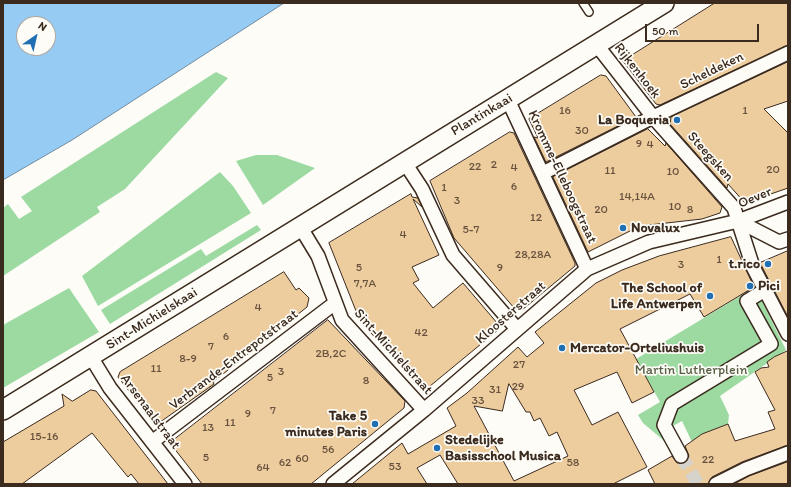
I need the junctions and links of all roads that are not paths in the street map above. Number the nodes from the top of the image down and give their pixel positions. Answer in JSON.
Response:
{"nodes":[{"id":1,"x":583,"y":3,"type":"edge"},
{"id":2,"x":664,"y":3,"type":"edge"},
{"id":3,"x":589,"y":12,"type":"dead end"},
{"id":4,"x":596,"y":44,"type":"junction"},
{"id":5,"x":788,"y":53,"type":"edge"},
{"id":6,"x":508,"y":100,"type":"junction"},
{"id":7,"x":652,"y":117,"type":"junction"},
{"id":8,"x":405,"y":163,"type":"junction"},
{"id":9,"x":543,"y":173,"type":"junction"},
{"id":10,"x":788,"y":202,"type":"edge"},
{"id":11,"x":738,"y":221,"type":"junction"},
{"id":12,"x":301,"y":228,"type":"junction"},
{"id":13,"x":788,"y":239,"type":"edge"},
{"id":14,"x":587,"y":269,"type":"junction"},
{"id":15,"x":765,"y":290,"type":"junction"},
{"id":16,"x":335,"y":303,"type":"junction"},
{"id":17,"x":517,"y":330,"type":"junction"},
{"id":18,"x":788,"y":334,"type":"edge"},
{"id":19,"x":771,"y":344,"type":"junction"},
{"id":20,"x":91,"y":357,"type":"junction"},
{"id":21,"x":3,"y":410,"type":"edge"},
{"id":22,"x":424,"y":410,"type":"junction"},
{"id":23,"x":152,"y":442,"type":"junction"},
{"id":24,"x":788,"y":453,"type":"edge"},
{"id":25,"x":681,"y":456,"type":"tunnel mouth"},
{"id":26,"x":185,"y":484,"type":"edge"},
{"id":27,"x":333,"y":484,"type":"edge"},
{"id":28,"x":716,"y":484,"type":"edge"}],
"edges":[{"from":1,"to":3,"type":"lane"},
{"from":2,"to":4,"type":"street","name":"Plantinkaai"},
{"from":4,"to":6,"type":"street","name":"Plantinkaai"},
{"from":4,"to":7,"type":"street","name":"Rijkenhoek"},
{"from":5,"to":7,"type":"street","name":"Scheldeken"},
{"from":6,"to":8,"type":"street","name":"Plantinkaai"},
{"from":6,"to":9,"type":"street","name":"Kromme-Elleboogstraat"},
{"from":7,"to":9,"type":"street","name":"Scheldeken"},
{"from":7,"to":11,"type":"street","name":"Steegsken"},
{"from":8,"to":12,"type":"street","name":"Plantinkaai"},
{"from":8,"to":17,"type":"street"},
{"from":9,"to":14,"type":"street","name":"Kromme-Elleboogstraat"},
{"from":10,"to":11,"type":"street","name":"Oever"},
{"from":11,"to":13,"type":"street","name":"Oever"},
{"from":11,"to":14,"type":"street","name":"Kloosterstraat"},
{"from":11,"to":15,"type":"street","name":"Steegsken"},
{"from":12,"to":16,"type":"street","name":"Sint-Michielstraat"},
{"from":12,"to":20,"type":"street","name":"Sint-Michielskaai"},
{"from":14,"to":17,"type":"street","name":"Kloosterstraat"},
{"from":15,"to":18,"type":"street","name":"Steegsken"},
{"from":15,"to":19,"type":"street"},
{"from":16,"to":22,"type":"street","name":"Sint-Michielstraat"},
{"from":16,"to":23,"type":"street","name":"Verbrande-Entrepotstraat"},
{"from":17,"to":22,"type":"street","name":"Kloosterstraat"},
{"from":18,"to":19,"type":"street"},
{"from":19,"to":25,"type":"street"},
{"from":20,"to":21,"type":"street","name":"Sint-Michielskaai"},
{"from":20,"to":23,"type":"street","name":"Arsenaalstraat"},
{"from":22,"to":27,"type":"street","name":"Kloosterstraat"},
{"from":23,"to":26,"type":"street","name":"Arsenaalstraat"},
{"from":24,"to":28,"type":"street"}]}
